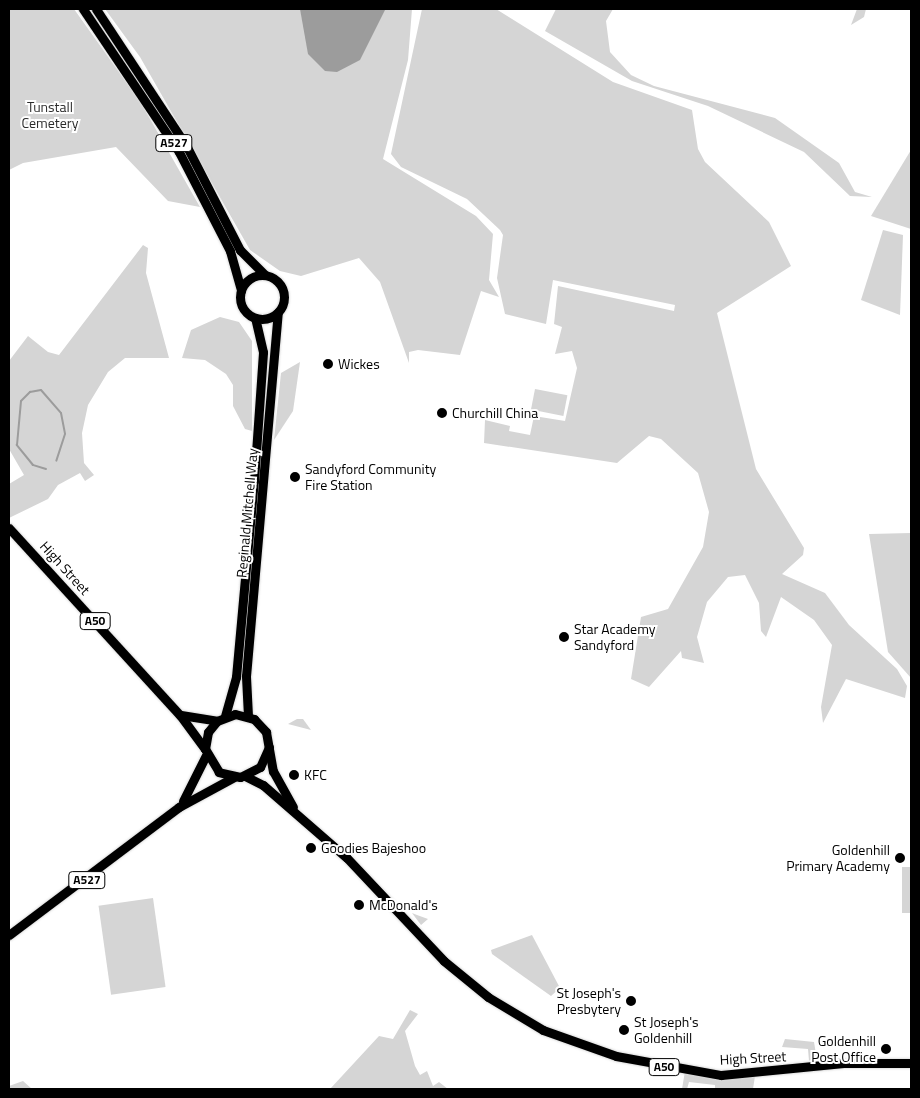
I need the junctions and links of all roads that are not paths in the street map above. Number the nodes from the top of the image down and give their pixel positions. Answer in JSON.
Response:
{"nodes":[{"id":1,"x":83,"y":9,"type":"edge"},
{"id":2,"x":96,"y":9,"type":"edge"},
{"id":3,"x":265,"y":275,"type":"junction"},
{"id":4,"x":241,"y":290,"type":"junction"},
{"id":5,"x":278,"y":312,"type":"junction"},
{"id":6,"x":255,"y":318,"type":"junction"},
{"id":7,"x":9,"y":528,"type":"edge"},
{"id":8,"x":180,"y":715,"type":"junction"},
{"id":9,"x":248,"y":716,"type":"junction"},
{"id":10,"x":221,"y":718,"type":"junction"},
{"id":11,"x":268,"y":747,"type":"junction"},
{"id":12,"x":206,"y":752,"type":"junction"},
{"id":13,"x":245,"y":776,"type":"junction"},
{"id":14,"x":234,"y":777,"type":"junction"},
{"id":15,"x":179,"y":807,"type":"junction"},
{"id":16,"x":297,"y":814,"type":"junction"},
{"id":17,"x":9,"y":935,"type":"edge"},
{"id":18,"x":911,"y":1063,"type":"edge"}],
"edges":[{"from":1,"to":4,"type":"main road","number":"A527"},
{"from":2,"to":3,"type":"main road","number":"A527"},
{"from":3,"to":4,"type":"main road"},
{"from":3,"to":5,"type":"main road"},
{"from":4,"to":6,"type":"main road"},
{"from":5,"to":6,"type":"main road"},
{"from":5,"to":9,"type":"main road","name":"Reginald Mitchell Way"},
{"from":6,"to":10,"type":"main road","name":"Reginald Mitchell Way"},
{"from":7,"to":8,"type":"main road","name":"High Street","number":"A50"},
{"from":8,"to":10,"type":"main road"},
{"from":8,"to":12,"type":"main road","name":"High Street","number":"A50"},
{"from":9,"to":10,"type":"main road"},
{"from":9,"to":11,"type":"main road"},
{"from":10,"to":12,"type":"main road"},
{"from":11,"to":13,"type":"main road"},
{"from":11,"to":16,"type":"main road"},
{"from":12,"to":14,"type":"main road","number":"A50"},
{"from":12,"to":15,"type":"main road","number":"A527"},
{"from":13,"to":14,"type":"main road"},
{"from":13,"to":16,"type":"main road","number":"A50"},
{"from":14,"to":15,"type":"main road","number":"A527"},
{"from":15,"to":17,"type":"main road","number":"A527"},
{"from":16,"to":18,"type":"main road","name":"High Street","number":"A50"}]}
